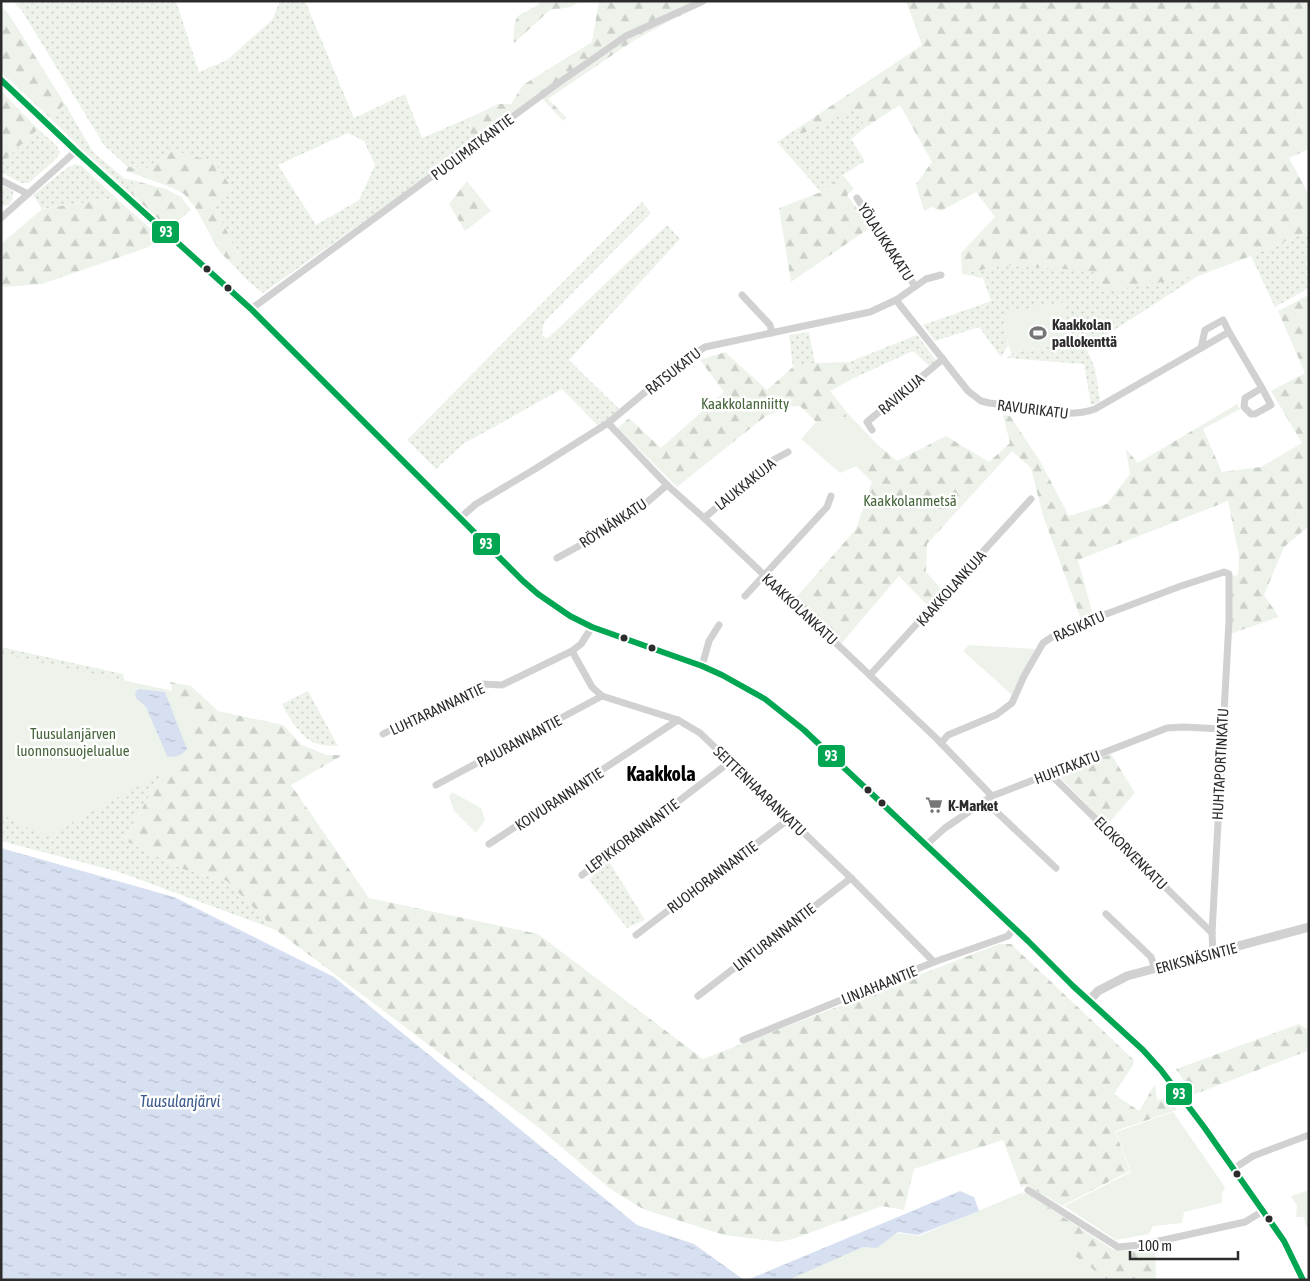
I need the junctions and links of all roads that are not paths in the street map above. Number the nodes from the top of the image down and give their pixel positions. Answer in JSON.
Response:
{"nodes":[{"id":1,"x":703,"y":1,"type":"edge"},
{"id":2,"x":1,"y":80,"type":"edge"},
{"id":3,"x":76,"y":151,"type":"junction"},
{"id":4,"x":1,"y":180,"type":"edge"},
{"id":5,"x":28,"y":194,"type":"junction"},
{"id":6,"x":857,"y":198,"type":"dead end"},
{"id":7,"x":1,"y":218,"type":"edge"},
{"id":8,"x":941,"y":275,"type":"dead end"},
{"id":9,"x":915,"y":286,"type":"junction"},
{"id":10,"x":742,"y":295,"type":"dead end"},
{"id":11,"x":896,"y":300,"type":"junction"},
{"id":12,"x":251,"y":309,"type":"junction"},
{"id":13,"x":1229,"y":332,"type":"junction"},
{"id":14,"x":772,"y":333,"type":"junction"},
{"id":15,"x":1201,"y":348,"type":"junction"},
{"id":16,"x":944,"y":359,"type":"junction"},
{"id":17,"x":1262,"y":388,"type":"dead end"},
{"id":18,"x":608,"y":423,"type":"junction"},
{"id":19,"x":872,"y":430,"type":"dead end"},
{"id":20,"x":788,"y":452,"type":"dead end"},
{"id":21,"x":667,"y":485,"type":"junction"},
{"id":22,"x":831,"y":496,"type":"dead end"},
{"id":23,"x":1031,"y":499,"type":"dead end"},
{"id":24,"x":460,"y":518,"type":"junction"},
{"id":25,"x":704,"y":518,"type":"junction"},
{"id":26,"x":557,"y":558,"type":"dead end"},
{"id":27,"x":763,"y":574,"type":"junction"},
{"id":28,"x":1229,"y":574,"type":"joint"},
{"id":29,"x":745,"y":596,"type":"dead end"},
{"id":30,"x":719,"y":625,"type":"dead end"},
{"id":31,"x":592,"y":627,"type":"junction"},
{"id":32,"x":572,"y":651,"type":"junction"},
{"id":33,"x":702,"y":666,"type":"junction"},
{"id":34,"x":870,"y":675,"type":"junction"},
{"id":35,"x":602,"y":696,"type":"junction"},
{"id":36,"x":678,"y":720,"type":"junction"},
{"id":37,"x":1222,"y":729,"type":"junction"},
{"id":38,"x":383,"y":734,"type":"dead end"},
{"id":39,"x":941,"y":743,"type":"junction"},
{"id":40,"x":731,"y":761,"type":"junction"},
{"id":41,"x":1050,"y":774,"type":"junction"},
{"id":42,"x":436,"y":786,"type":"dead end"},
{"id":43,"x":992,"y":796,"type":"junction"},
{"id":44,"x":985,"y":801,"type":"junction"},
{"id":45,"x":789,"y":820,"type":"junction"},
{"id":46,"x":489,"y":844,"type":"dead end"},
{"id":47,"x":926,"y":845,"type":"junction"},
{"id":48,"x":1056,"y":868,"type":"dead end"},
{"id":49,"x":582,"y":875,"type":"dead end"},
{"id":50,"x":851,"y":878,"type":"junction"},
{"id":51,"x":1106,"y":914,"type":"dead end"},
{"id":52,"x":1309,"y":927,"type":"edge"},
{"id":53,"x":1014,"y":928,"type":"junction"},
{"id":54,"x":1212,"y":933,"type":"junction"},
{"id":55,"x":636,"y":935,"type":"dead end"},
{"id":56,"x":1213,"y":953,"type":"junction"},
{"id":57,"x":934,"y":962,"type":"junction"},
{"id":58,"x":1155,"y":969,"type":"junction"},
{"id":59,"x":698,"y":996,"type":"dead end"},
{"id":60,"x":1089,"y":1001,"type":"junction"},
{"id":61,"x":743,"y":1040,"type":"dead end"},
{"id":62,"x":1309,"y":1135,"type":"edge"},
{"id":63,"x":1233,"y":1169,"type":"junction"},
{"id":64,"x":1028,"y":1190,"type":"dead end"},
{"id":65,"x":1263,"y":1211,"type":"junction"},
{"id":66,"x":1303,"y":1280,"type":"edge"}],
"edges":[{"from":1,"to":12,"type":"street","name":"PUOLIMATKANTIE"},
{"from":2,"to":3,"type":"street"},
{"from":3,"to":5,"type":"street"},
{"from":3,"to":12,"type":"street"},
{"from":4,"to":5,"type":"street"},
{"from":5,"to":7,"type":"street"},
{"from":6,"to":9,"type":"street","name":"YÖLAUKKAKATU"},
{"from":8,"to":9,"type":"street","name":"RATSUKATU"},
{"from":9,"to":11,"type":"street","name":"RATSUKATU"},
{"from":10,"to":14,"type":"street"},
{"from":11,"to":14,"type":"street","name":"RATSUKATU"},
{"from":11,"to":16,"type":"street","name":"RAVURIKATU"},
{"from":12,"to":24,"type":"street"},
{"from":13,"to":15,"type":"street","name":"RAVURIKATU"},
{"from":13,"to":15,"type":"street"},
{"from":13,"to":17,"type":"street"},
{"from":14,"to":18,"type":"street","name":"RATSUKATU"},
{"from":15,"to":16,"type":"street","name":"RAVURIKATU"},
{"from":16,"to":19,"type":"street","name":"RAVIKUJA"},
{"from":18,"to":21,"type":"street","name":"KAAKKOLANKATU"},
{"from":18,"to":24,"type":"street","name":"RATSUKATU"},
{"from":20,"to":25,"type":"street","name":"LAUKKAKUJA"},
{"from":21,"to":25,"type":"street","name":"KAAKKOLANKATU"},
{"from":21,"to":26,"type":"street","name":"RÖYNÄNKATU"},
{"from":22,"to":27,"type":"street"},
{"from":23,"to":34,"type":"street","name":"KAAKKOLANKUJA"},
{"from":24,"to":31,"type":"street"},
{"from":25,"to":27,"type":"street","name":"KAAKKOLANKATU"},
{"from":27,"to":29,"type":"street"},
{"from":27,"to":34,"type":"street","name":"KAAKKOLANKATU"},
{"from":28,"to":37,"type":"street","name":"HUHTAPORTINKATU"},
{"from":28,"to":39,"type":"street","name":"RASIKATU"},
{"from":30,"to":33,"type":"street"},
{"from":31,"to":32,"type":"street","name":"LUHTARANNANTIE"},
{"from":31,"to":33,"type":"street"},
{"from":32,"to":35,"type":"street"},
{"from":32,"to":38,"type":"street","name":"LUHTARANNANTIE"},
{"from":33,"to":47,"type":"street"},
{"from":34,"to":39,"type":"street","name":"KAAKKOLANKATU"},
{"from":35,"to":36,"type":"street","name":"SEITTENHAARANKATU"},
{"from":35,"to":42,"type":"street","name":"PAJURANNANTIE"},
{"from":36,"to":40,"type":"street","name":"SEITTENHAARANKATU"},
{"from":36,"to":46,"type":"street","name":"KOIVURANNANTIE"},
{"from":37,"to":41,"type":"street","name":"HUHTAKATU"},
{"from":37,"to":54,"type":"street","name":"HUHTAPORTINKATU"},
{"from":39,"to":43,"type":"street","name":"KAAKKOLANKATU"},
{"from":40,"to":45,"type":"street","name":"SEITTENHAARANKATU"},
{"from":40,"to":49,"type":"street","name":"LEPIKKORANNANTIE"},
{"from":41,"to":43,"type":"street","name":"HUHTAKATU"},
{"from":41,"to":54,"type":"street","name":"ELOKORVENKATU"},
{"from":43,"to":44,"type":"street","name":"HUHTAKATU"},
{"from":44,"to":47,"type":"street","name":"HUHTAKATU"},
{"from":44,"to":48,"type":"street"},
{"from":45,"to":50,"type":"street","name":"SEITTENHAARANKATU"},
{"from":45,"to":55,"type":"street","name":"RUOHORANNANTIE"},
{"from":47,"to":53,"type":"street"},
{"from":50,"to":57,"type":"street","name":"SEITTENHAARANKATU"},
{"from":50,"to":59,"type":"street","name":"LINTURANNANTIE"},
{"from":51,"to":58,"type":"street"},
{"from":52,"to":56,"type":"street","name":"ERIKSNÄSINTIE"},
{"from":53,"to":57,"type":"street","name":"LINJAHAANTIE"},
{"from":53,"to":60,"type":"street"},
{"from":54,"to":56,"type":"street","name":"HUHTAPORTINKATU"},
{"from":56,"to":58,"type":"street","name":"ERIKSNÄSINTIE"},
{"from":57,"to":61,"type":"street","name":"LINJAHAANTIE"},
{"from":58,"to":60,"type":"street","name":"ERIKSNÄSINTIE"},
{"from":60,"to":63,"type":"street"},
{"from":62,"to":63,"type":"street"},
{"from":63,"to":65,"type":"street"},
{"from":64,"to":65,"type":"street"},
{"from":65,"to":66,"type":"street"}]}
